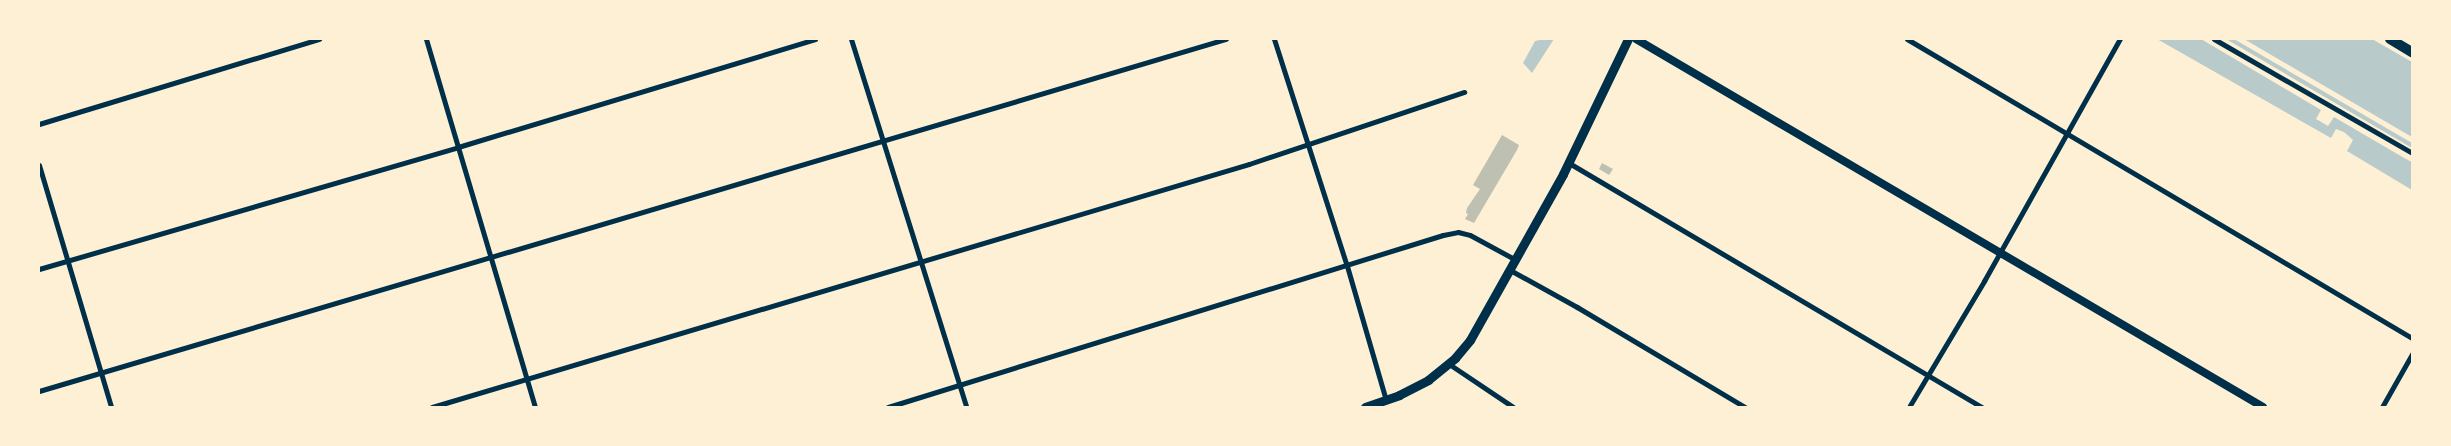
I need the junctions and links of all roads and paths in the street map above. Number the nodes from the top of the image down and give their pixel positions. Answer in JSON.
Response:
{"nodes":[{"id":1,"x":319,"y":39,"type":"edge"},
{"id":2,"x":426,"y":39,"type":"edge"},
{"id":3,"x":815,"y":39,"type":"edge"},
{"id":4,"x":850,"y":39,"type":"edge"},
{"id":5,"x":1226,"y":39,"type":"edge"},
{"id":6,"x":1274,"y":39,"type":"edge"},
{"id":7,"x":1628,"y":39,"type":"edge"},
{"id":8,"x":1636,"y":39,"type":"edge"},
{"id":9,"x":1907,"y":39,"type":"edge"},
{"id":10,"x":2120,"y":39,"type":"edge"},
{"id":11,"x":2214,"y":39,"type":"edge"},
{"id":12,"x":2390,"y":39,"type":"edge"},
{"id":13,"x":2412,"y":52,"type":"edge"},
{"id":14,"x":1464,"y":92,"type":"dead end"},
{"id":15,"x":39,"y":124,"type":"edge"},
{"id":16,"x":2065,"y":134,"type":"junction"},
{"id":17,"x":883,"y":141,"type":"junction"},
{"id":18,"x":1308,"y":143,"type":"junction"},
{"id":19,"x":458,"y":147,"type":"junction"},
{"id":20,"x":2412,"y":153,"type":"edge"},
{"id":21,"x":1569,"y":163,"type":"junction"},
{"id":22,"x":39,"y":165,"type":"edge"},
{"id":23,"x":2000,"y":253,"type":"junction"},
{"id":24,"x":490,"y":257,"type":"junction"},
{"id":25,"x":1516,"y":260,"type":"junction"},
{"id":26,"x":67,"y":261,"type":"junction"},
{"id":27,"x":921,"y":263,"type":"junction"},
{"id":28,"x":1347,"y":266,"type":"junction"},
{"id":29,"x":39,"y":269,"type":"edge"},
{"id":30,"x":1510,"y":270,"type":"junction"},
{"id":31,"x":2412,"y":338,"type":"edge"},
{"id":32,"x":2412,"y":354,"type":"edge"},
{"id":33,"x":1449,"y":364,"type":"junction"},
{"id":34,"x":101,"y":373,"type":"junction"},
{"id":35,"x":1928,"y":376,"type":"junction"},
{"id":36,"x":526,"y":378,"type":"junction"},
{"id":37,"x":960,"y":386,"type":"junction"},
{"id":38,"x":39,"y":391,"type":"edge"},
{"id":39,"x":1386,"y":400,"type":"junction"},
{"id":40,"x":111,"y":407,"type":"edge"},
{"id":41,"x":432,"y":407,"type":"edge"},
{"id":42,"x":535,"y":407,"type":"edge"},
{"id":43,"x":888,"y":407,"type":"edge"},
{"id":44,"x":966,"y":407,"type":"edge"},
{"id":45,"x":1364,"y":407,"type":"edge"},
{"id":46,"x":1513,"y":407,"type":"edge"},
{"id":47,"x":1746,"y":407,"type":"edge"},
{"id":48,"x":1909,"y":407,"type":"edge"},
{"id":49,"x":1982,"y":407,"type":"edge"},
{"id":50,"x":2264,"y":407,"type":"edge"},
{"id":51,"x":2382,"y":407,"type":"edge"}],
"edges":[{"from":1,"to":15,"type":"street"},
{"from":2,"to":19,"type":"street"},
{"from":3,"to":19,"type":"street"},
{"from":4,"to":17,"type":"street"},
{"from":5,"to":17,"type":"street"},
{"from":6,"to":18,"type":"street"},
{"from":7,"to":21,"type":"main road"},
{"from":8,"to":23,"type":"street"},
{"from":9,"to":16,"type":"street"},
{"from":10,"to":16,"type":"street"},
{"from":11,"to":20,"type":"street"},
{"from":12,"to":13,"type":"main road"},
{"from":14,"to":18,"type":"street"},
{"from":16,"to":23,"type":"street"},
{"from":16,"to":31,"type":"street"},
{"from":17,"to":24,"type":"street"},
{"from":17,"to":27,"type":"street"},
{"from":18,"to":27,"type":"street"},
{"from":18,"to":28,"type":"street"},
{"from":19,"to":24,"type":"street"},
{"from":19,"to":26,"type":"street"},
{"from":21,"to":25,"type":"main road"},
{"from":21,"to":35,"type":"street"},
{"from":22,"to":26,"type":"street"},
{"from":23,"to":35,"type":"street"},
{"from":23,"to":50,"type":"street"},
{"from":24,"to":34,"type":"street"},
{"from":24,"to":36,"type":"street"},
{"from":25,"to":28,"type":"street"},
{"from":25,"to":30,"type":"main road"},
{"from":26,"to":29,"type":"street"},
{"from":26,"to":34,"type":"street"},
{"from":27,"to":36,"type":"street"},
{"from":27,"to":37,"type":"street"},
{"from":28,"to":37,"type":"street"},
{"from":28,"to":39,"type":"street"},
{"from":30,"to":33,"type":"main road"},
{"from":30,"to":47,"type":"street"},
{"from":32,"to":51,"type":"street"},
{"from":33,"to":39,"type":"main road"},
{"from":33,"to":46,"type":"street"},
{"from":34,"to":38,"type":"street"},
{"from":34,"to":40,"type":"street"},
{"from":35,"to":48,"type":"street"},
{"from":35,"to":49,"type":"street"},
{"from":36,"to":41,"type":"street"},
{"from":36,"to":42,"type":"street"},
{"from":37,"to":43,"type":"street"},
{"from":37,"to":44,"type":"street"},
{"from":39,"to":45,"type":"main road"}]}
